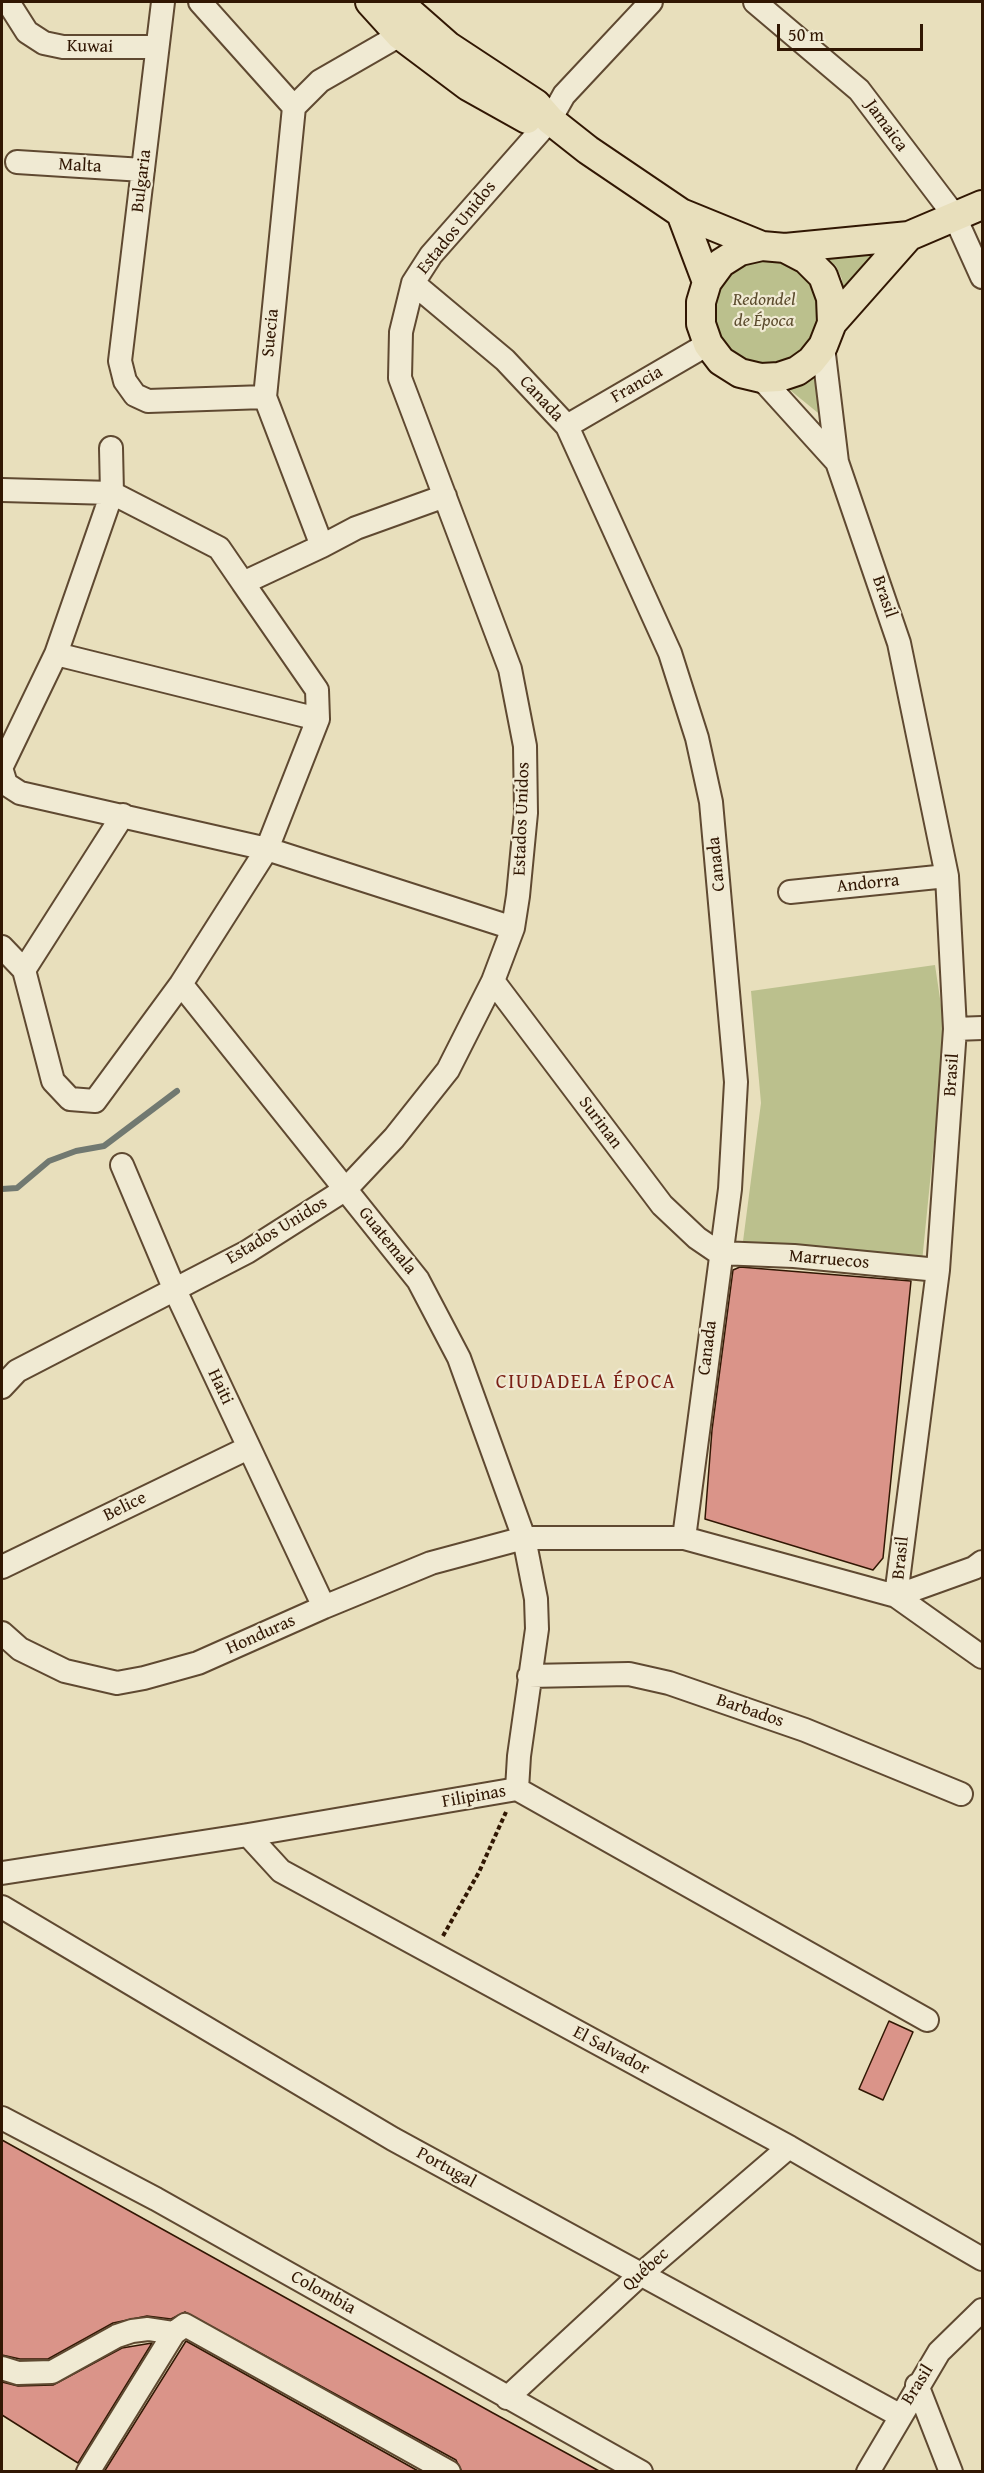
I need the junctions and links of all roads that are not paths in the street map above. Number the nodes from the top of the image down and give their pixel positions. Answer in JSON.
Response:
{"nodes":[{"id":1,"x":8,"y":2,"type":"edge"},
{"id":2,"x":163,"y":2,"type":"edge"},
{"id":3,"x":200,"y":2,"type":"edge"},
{"id":4,"x":370,"y":2,"type":"edge"},
{"id":5,"x":398,"y":2,"type":"edge"},
{"id":6,"x":651,"y":2,"type":"edge"},
{"id":7,"x":755,"y":2,"type":"edge"},
{"id":8,"x":400,"y":35,"type":"junction"},
{"id":9,"x":158,"y":47,"type":"junction"},
{"id":10,"x":294,"y":107,"type":"junction"},
{"id":11,"x":550,"y":120,"type":"junction"},
{"id":12,"x":17,"y":162,"type":"dead end"},
{"id":13,"x":143,"y":170,"type":"junction"},
{"id":14,"x":982,"y":205,"type":"edge"},
{"id":15,"x":681,"y":213,"type":"junction"},
{"id":16,"x":954,"y":215,"type":"junction"},
{"id":17,"x":909,"y":236,"type":"junction"},
{"id":18,"x":773,"y":247,"type":"junction"},
{"id":19,"x":982,"y":277,"type":"edge"},
{"id":20,"x":707,"y":282,"type":"junction"},
{"id":21,"x":413,"y":283,"type":"junction"},
{"id":22,"x":827,"y":334,"type":"junction"},
{"id":23,"x":708,"y":344,"type":"junction"},
{"id":24,"x":761,"y":378,"type":"junction"},
{"id":25,"x":265,"y":397,"type":"junction"},
{"id":26,"x":567,"y":426,"type":"junction"},
{"id":27,"x":111,"y":448,"type":"dead end"},
{"id":28,"x":837,"y":462,"type":"junction"},
{"id":29,"x":2,"y":490,"type":"edge"},
{"id":30,"x":112,"y":494,"type":"junction"},
{"id":31,"x":445,"y":496,"type":"junction"},
{"id":32,"x":322,"y":546,"type":"junction"},
{"id":33,"x":243,"y":583,"type":"junction"},
{"id":34,"x":56,"y":654,"type":"junction"},
{"id":35,"x":318,"y":719,"type":"junction"},
{"id":36,"x":2,"y":766,"type":"edge"},
{"id":37,"x":2,"y":771,"type":"edge"},
{"id":38,"x":123,"y":815,"type":"junction"},
{"id":39,"x":267,"y":849,"type":"junction"},
{"id":40,"x":947,"y":876,"type":"junction"},
{"id":41,"x":790,"y":892,"type":"dead end"},
{"id":42,"x":513,"y":928,"type":"junction"},
{"id":43,"x":2,"y":947,"type":"edge"},
{"id":44,"x":24,"y":970,"type":"junction"},
{"id":45,"x":493,"y":981,"type":"junction"},
{"id":46,"x":181,"y":984,"type":"junction"},
{"id":47,"x":982,"y":1028,"type":"edge"},
{"id":48,"x":955,"y":1029,"type":"junction"},
{"id":49,"x":122,"y":1165,"type":"dead end"},
{"id":50,"x":346,"y":1189,"type":"junction"},
{"id":51,"x":719,"y":1252,"type":"junction"},
{"id":52,"x":938,"y":1270,"type":"junction"},
{"id":53,"x":174,"y":1288,"type":"junction"},
{"id":54,"x":2,"y":1387,"type":"edge"},
{"id":55,"x":248,"y":1448,"type":"junction"},
{"id":56,"x":525,"y":1538,"type":"junction"},
{"id":57,"x":684,"y":1538,"type":"junction"},
{"id":58,"x":982,"y":1562,"type":"edge"},
{"id":59,"x":2,"y":1567,"type":"edge"},
{"id":60,"x":896,"y":1596,"type":"junction"},
{"id":61,"x":324,"y":1606,"type":"junction"},
{"id":62,"x":2,"y":1633,"type":"edge"},
{"id":63,"x":982,"y":1657,"type":"edge"},
{"id":64,"x":529,"y":1676,"type":"junction"},
{"id":65,"x":517,"y":1789,"type":"junction"},
{"id":66,"x":961,"y":1794,"type":"dead end"},
{"id":67,"x":248,"y":1835,"type":"junction"},
{"id":68,"x":7,"y":1866,"type":"edge"},
{"id":69,"x":2,"y":1908,"type":"edge"},
{"id":70,"x":927,"y":2020,"type":"dead end"},
{"id":71,"x":2,"y":2118,"type":"edge"},
{"id":72,"x":789,"y":2147,"type":"junction"},
{"id":73,"x":982,"y":2259,"type":"edge"},
{"id":74,"x":640,"y":2275,"type":"junction"},
{"id":75,"x":982,"y":2310,"type":"edge"},
{"id":76,"x":174,"y":2333,"type":"junction"},
{"id":77,"x":2,"y":2368,"type":"edge"},
{"id":78,"x":918,"y":2385,"type":"junction"},
{"id":79,"x":507,"y":2398,"type":"junction"},
{"id":80,"x":899,"y":2415,"type":"junction"},
{"id":81,"x":88,"y":2472,"type":"edge"},
{"id":82,"x":449,"y":2472,"type":"edge"},
{"id":83,"x":642,"y":2472,"type":"edge"},
{"id":84,"x":868,"y":2472,"type":"edge"},
{"id":85,"x":951,"y":2472,"type":"edge"}],
"edges":[{"from":1,"to":9,"type":"street","name":"Kuwai"},
{"from":2,"to":9,"type":"street","name":"Bulgaria"},
{"from":3,"to":10,"type":"street"},
{"from":4,"to":8,"type":"main road"},
{"from":5,"to":11,"type":"main road"},
{"from":6,"to":11,"type":"street","name":"Estados Unidos"},
{"from":7,"to":16,"type":"street","name":"Jamaica"},
{"from":8,"to":10,"type":"street"},
{"from":8,"to":11,"type":"main road"},
{"from":9,"to":13,"type":"street","name":"Bulgaria"},
{"from":10,"to":25,"type":"street","name":"Suecia"},
{"from":11,"to":15,"type":"main road"},
{"from":11,"to":21,"type":"street","name":"Estados Unidos"},
{"from":12,"to":13,"type":"street","name":"Malta"},
{"from":13,"to":25,"type":"street","name":"Bulgaria"},
{"from":14,"to":16,"type":"main road"},
{"from":15,"to":18,"type":"main road"},
{"from":15,"to":20,"type":"main road"},
{"from":16,"to":17,"type":"main road"},
{"from":16,"to":19,"type":"street","name":"Jamaica"},
{"from":17,"to":18,"type":"main road"},
{"from":17,"to":22,"type":"main road"},
{"from":18,"to":20,"type":"main road"},
{"from":18,"to":22,"type":"main road"},
{"from":20,"to":23,"type":"main road"},
{"from":21,"to":26,"type":"street","name":"Canada"},
{"from":21,"to":31,"type":"street","name":"Estados Unidos"},
{"from":22,"to":24,"type":"main road"},
{"from":22,"to":28,"type":"street","name":"Brasil"},
{"from":23,"to":24,"type":"main road"},
{"from":23,"to":26,"type":"street","name":"Francia"},
{"from":24,"to":28,"type":"street","name":"Brasil"},
{"from":25,"to":32,"type":"street","name":"Suecia"},
{"from":26,"to":51,"type":"street","name":"Canada"},
{"from":27,"to":30,"type":"street"},
{"from":28,"to":40,"type":"street","name":"Brasil"},
{"from":29,"to":30,"type":"street"},
{"from":30,"to":33,"type":"street"},
{"from":30,"to":34,"type":"street"},
{"from":31,"to":32,"type":"street"},
{"from":31,"to":42,"type":"street","name":"Estados Unidos"},
{"from":32,"to":33,"type":"street"},
{"from":33,"to":35,"type":"street"},
{"from":34,"to":35,"type":"street"},
{"from":34,"to":36,"type":"street"},
{"from":35,"to":39,"type":"street"},
{"from":37,"to":38,"type":"street"},
{"from":38,"to":39,"type":"street"},
{"from":38,"to":44,"type":"street"},
{"from":39,"to":42,"type":"street"},
{"from":39,"to":46,"type":"street"},
{"from":40,"to":41,"type":"street","name":"Andorra"},
{"from":40,"to":48,"type":"street","name":"Brasil"},
{"from":42,"to":45,"type":"street","name":"Estados Unidos"},
{"from":43,"to":44,"type":"street"},
{"from":44,"to":46,"type":"street"},
{"from":45,"to":50,"type":"street","name":"Estados Unidos"},
{"from":45,"to":51,"type":"street","name":"Surinan"},
{"from":46,"to":50,"type":"street","name":"Guatemala"},
{"from":47,"to":48,"type":"street"},
{"from":48,"to":52,"type":"street","name":"Brasil"},
{"from":49,"to":53,"type":"street","name":"Haiti"},
{"from":50,"to":53,"type":"street","name":"Estados Unidos"},
{"from":50,"to":56,"type":"street","name":"Guatemala"},
{"from":51,"to":52,"type":"street","name":"Marruecos"},
{"from":51,"to":57,"type":"street","name":"Canada"},
{"from":52,"to":60,"type":"street","name":"Brasil"},
{"from":53,"to":54,"type":"street","name":"Estados Unidos"},
{"from":53,"to":55,"type":"street","name":"Haiti"},
{"from":55,"to":59,"type":"street","name":"Belice"},
{"from":55,"to":61,"type":"street","name":"Haiti"},
{"from":56,"to":57,"type":"street","name":"Honduras"},
{"from":56,"to":61,"type":"street","name":"Honduras"},
{"from":56,"to":64,"type":"street","name":"Guatemala"},
{"from":57,"to":60,"type":"street","name":"Honduras"},
{"from":58,"to":60,"type":"street"},
{"from":60,"to":63,"type":"street","name":"Brasil"},
{"from":61,"to":62,"type":"street","name":"Honduras"},
{"from":64,"to":65,"type":"street","name":"Guatemala"},
{"from":64,"to":66,"type":"street","name":"Barbados"},
{"from":65,"to":67,"type":"street","name":"Filipinas"},
{"from":65,"to":70,"type":"street","name":"Filipinas"},
{"from":67,"to":68,"type":"street","name":"Filipinas"},
{"from":67,"to":72,"type":"street","name":"El Salvador"},
{"from":69,"to":74,"type":"street","name":"Portugal"},
{"from":71,"to":79,"type":"street","name":"Colombia"},
{"from":72,"to":73,"type":"street","name":"El Salvador"},
{"from":72,"to":74,"type":"street","name":"Québec"},
{"from":74,"to":79,"type":"street","name":"Québec"},
{"from":74,"to":80,"type":"street","name":"Portugal"},
{"from":75,"to":78,"type":"street","name":"Brasil"},
{"from":76,"to":77,"type":"street"},
{"from":76,"to":81,"type":"street"},
{"from":76,"to":82,"type":"street"},
{"from":78,"to":80,"type":"street","name":"Brasil"},
{"from":78,"to":85,"type":"street"},
{"from":79,"to":83,"type":"street","name":"Colombia"},
{"from":80,"to":84,"type":"street","name":"Brasil"}]}
